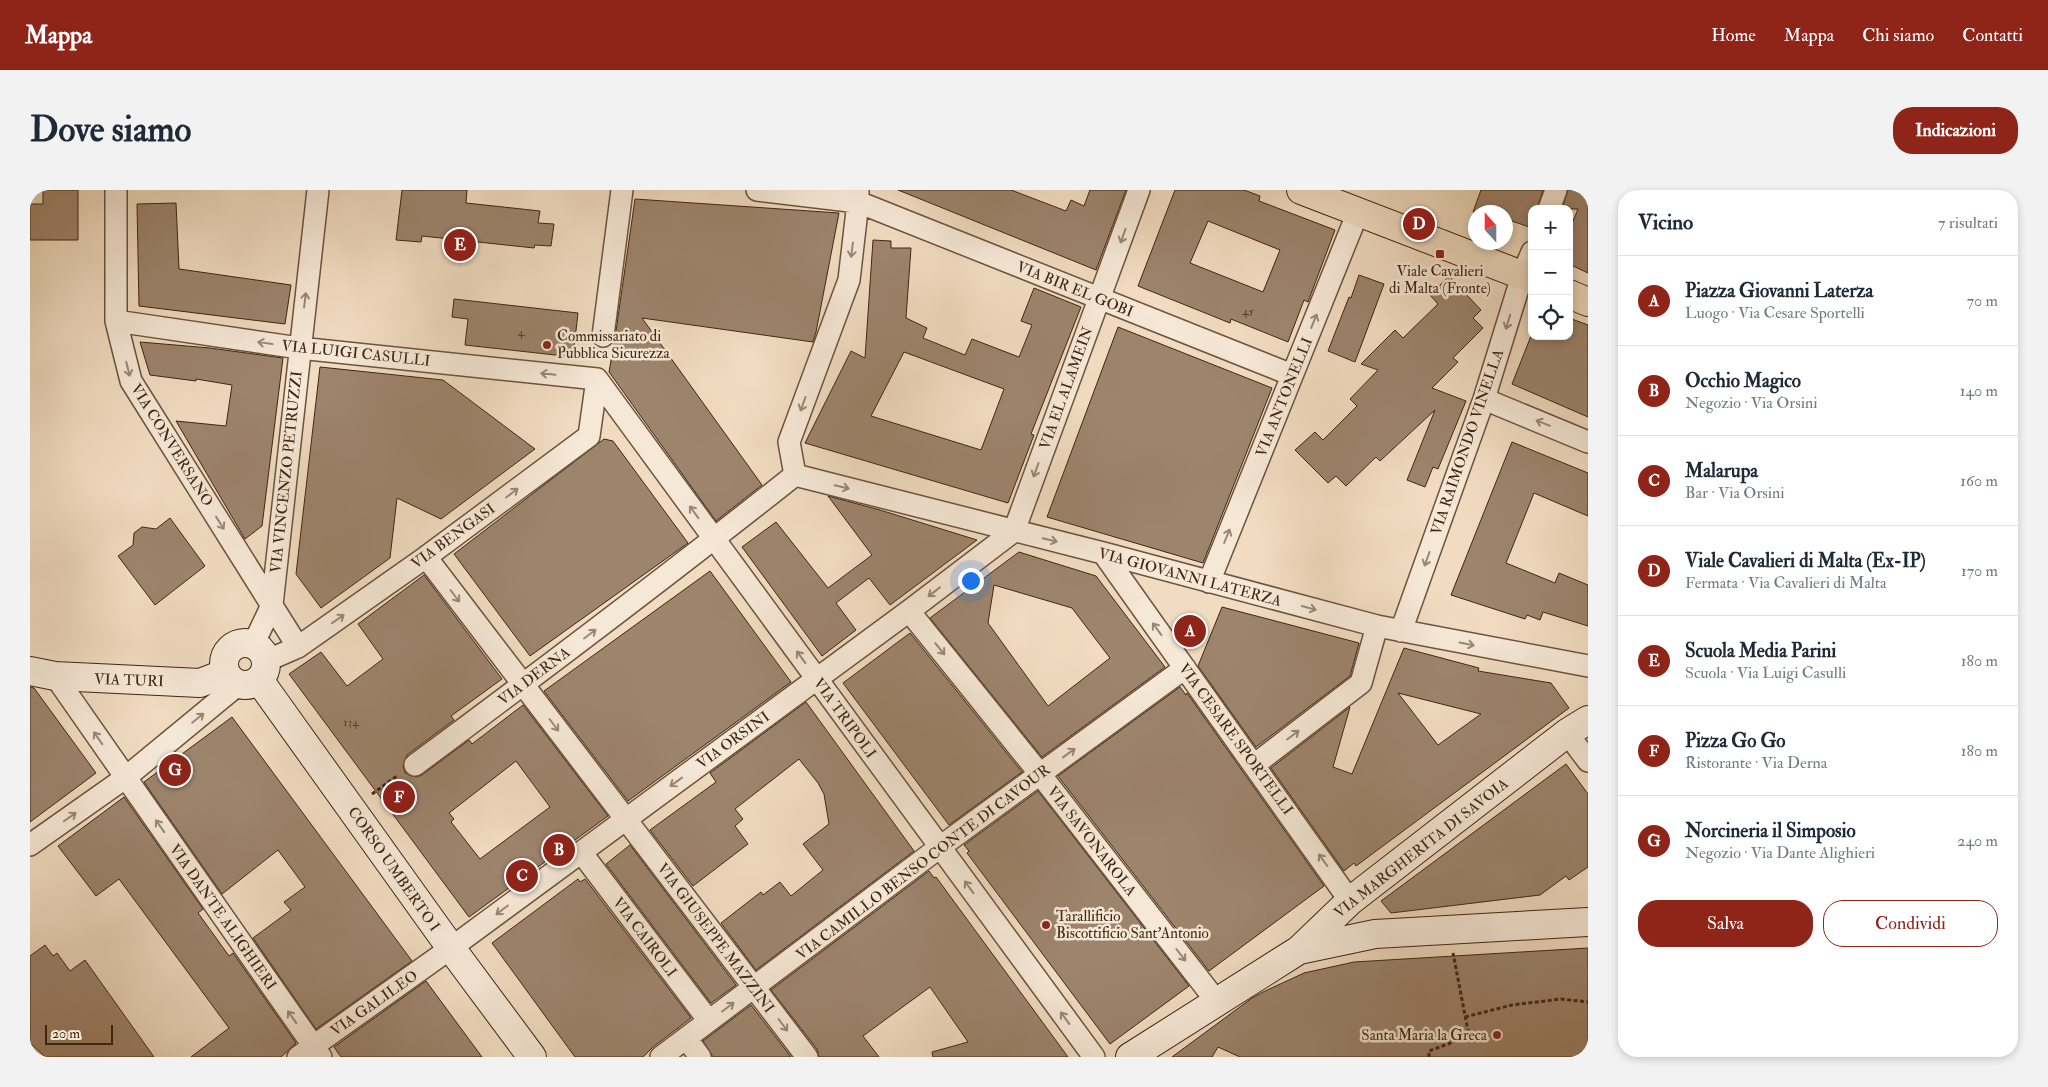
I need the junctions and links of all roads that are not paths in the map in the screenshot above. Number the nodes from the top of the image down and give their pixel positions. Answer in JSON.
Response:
{"nodes":[{"id":1,"x":116,"y":190,"type":"edge"},
{"id":2,"x":318,"y":190,"type":"edge"},
{"id":3,"x":622,"y":190,"type":"edge"},
{"id":4,"x":758,"y":190,"type":"edge"},
{"id":5,"x":1140,"y":190,"type":"edge"},
{"id":6,"x":1301,"y":190,"type":"edge"},
{"id":7,"x":1556,"y":190,"type":"edge"},
{"id":8,"x":858,"y":196,"type":"edge"},
{"id":9,"x":1550,"y":205,"type":"edge"},
{"id":10,"x":1358,"y":212,"type":"junction"},
{"id":11,"x":1528,"y":269,"type":"edge"},
{"id":12,"x":1528,"y":272,"type":"edge"},
{"id":13,"x":1571,"y":295,"type":"edge"},
{"id":14,"x":1099,"y":299,"type":"junction"},
{"id":15,"x":1588,"y":302,"type":"edge"},
{"id":16,"x":116,"y":321,"type":"junction"},
{"id":17,"x":603,"y":336,"type":"dead end"},
{"id":18,"x":299,"y":348,"type":"junction"},
{"id":19,"x":1292,"y":375,"type":"junction"},
{"id":20,"x":597,"y":379,"type":"junction"},
{"id":21,"x":1484,"y":399,"type":"junction"},
{"id":22,"x":1588,"y":442,"type":"edge"},
{"id":23,"x":794,"y":475,"type":"junction"},
{"id":24,"x":1014,"y":530,"type":"junction"},
{"id":25,"x":714,"y":539,"type":"junction"},
{"id":26,"x":1103,"y":553,"type":"junction"},
{"id":27,"x":426,"y":557,"type":"junction"},
{"id":28,"x":1209,"y":582,"type":"junction"},
{"id":29,"x":272,"y":605,"type":"junction"},
{"id":30,"x":909,"y":611,"type":"junction"},
{"id":31,"x":1377,"y":626,"type":"junction"},
{"id":32,"x":1401,"y":631,"type":"junction"},
{"id":33,"x":298,"y":647,"type":"junction"},
{"id":34,"x":1588,"y":666,"type":"edge"},
{"id":35,"x":1185,"y":668,"type":"junction"},
{"id":36,"x":249,"y":669,"type":"junction"},
{"id":37,"x":43,"y":674,"type":"edge"},
{"id":38,"x":817,"y":679,"type":"junction"},
{"id":39,"x":523,"y":685,"type":"junction"},
{"id":40,"x":1578,"y":726,"type":"edge"},
{"id":41,"x":1588,"y":761,"type":"edge"},
{"id":42,"x":414,"y":765,"type":"road end"},
{"id":43,"x":1254,"y":765,"type":"junction"},
{"id":44,"x":1040,"y":774,"type":"junction"},
{"id":45,"x":126,"y":778,"type":"junction"},
{"id":46,"x":626,"y":819,"type":"junction"},
{"id":47,"x":30,"y":845,"type":"edge"},
{"id":48,"x":940,"y":848,"type":"junction"},
{"id":49,"x":581,"y":852,"type":"junction"},
{"id":50,"x":1350,"y":900,"type":"junction"},
{"id":51,"x":1584,"y":919,"type":"edge"},
{"id":52,"x":451,"y":948,"type":"junction"},
{"id":53,"x":1299,"y":950,"type":"junction"},
{"id":54,"x":754,"y":987,"type":"junction"},
{"id":55,"x":1217,"y":1002,"type":"junction"},
{"id":56,"x":709,"y":1021,"type":"junction"},
{"id":57,"x":686,"y":1038,"type":"junction"},
{"id":58,"x":310,"y":1054,"type":"edge"},
{"id":59,"x":532,"y":1057,"type":"edge"},
{"id":60,"x":661,"y":1057,"type":"edge"},
{"id":61,"x":700,"y":1057,"type":"edge"},
{"id":62,"x":807,"y":1057,"type":"edge"},
{"id":63,"x":1094,"y":1057,"type":"edge"},
{"id":64,"x":1130,"y":1057,"type":"edge"}],
"edges":[{"from":1,"to":16,"type":"street","name":"VIA CONVERSANO"},
{"from":18,"to":2,"type":"street","name":"VIA VINCENZO PETRUZZI","one_way":true},
{"from":3,"to":17,"type":"street"},
{"from":4,"to":8,"type":"street","name":"VIA BIR EL GOBI"},
{"from":5,"to":14,"type":"street","name":"VIA EL ALAMEIN","one_way":true},
{"from":6,"to":10,"type":"main road"},
{"from":7,"to":9,"type":"street"},
{"from":8,"to":14,"type":"street","name":"VIA BIR EL GOBI"},
{"from":8,"to":23,"type":"street","one_way":true},
{"from":10,"to":11,"type":"main road"},
{"from":19,"to":10,"type":"street","name":"VIA ANTONELLI","one_way":true},
{"from":12,"to":21,"type":"street","name":"VIA RAIMONDO VINELLA","one_way":true},
{"from":13,"to":15,"type":"main road"},
{"from":14,"to":19,"type":"street","name":"VIA BIR EL GOBI"},
{"from":14,"to":24,"type":"street","name":"VIA EL ALAMEIN","one_way":true},
{"from":18,"to":16,"type":"street","name":"VIA LUIGI CASULLI","one_way":true},
{"from":16,"to":29,"type":"street","name":"VIA CONVERSANO","one_way":true},
{"from":20,"to":18,"type":"street","name":"VIA LUIGI CASULLI","one_way":true},
{"from":18,"to":29,"type":"street","name":"VIA VINCENZO PETRUZZI"},
{"from":28,"to":19,"type":"street","name":"VIA ANTONELLI","one_way":true},
{"from":25,"to":20,"type":"street","name":"VIA TRIPOLI","one_way":true},
{"from":27,"to":20,"type":"street","name":"VIA BENGASI","one_way":true},
{"from":22,"to":21,"type":"street","one_way":true},
{"from":21,"to":32,"type":"street","name":"VIA RAIMONDO VINELLA","one_way":true},
{"from":23,"to":24,"type":"street","name":"VIA GIOVANNI LATERZA","one_way":true},
{"from":23,"to":25,"type":"street","name":"VIA DERNA"},
{"from":24,"to":26,"type":"street","name":"VIA GIOVANNI LATERZA","one_way":true},
{"from":24,"to":30,"type":"street","name":"VIA ORSINI","one_way":true},
{"from":38,"to":25,"type":"street","name":"VIA TRIPOLI","one_way":true},
{"from":39,"to":25,"type":"street","name":"VIA DERNA","one_way":true},
{"from":26,"to":28,"type":"street","name":"VIA GIOVANNI LATERZA"},
{"from":35,"to":26,"type":"street","name":"VIA CESARE SPORTELLI","one_way":true},
{"from":33,"to":27,"type":"street","name":"VIA BENGASI","one_way":true},
{"from":27,"to":39,"type":"street","name":"VIA GIUSEPPE MAZZINI","one_way":true},
{"from":28,"to":31,"type":"street","name":"VIA GIOVANNI LATERZA","one_way":true},
{"from":29,"to":33,"type":"street","name":"VIA CONVERSANO"},
{"from":29,"to":36,"type":"street","name":"VIA VINCENZO PETRUZZI"},
{"from":30,"to":38,"type":"street","name":"VIA ORSINI"},
{"from":30,"to":44,"type":"street","name":"VIA SAVONAROLA","one_way":true},
{"from":31,"to":32,"type":"street","name":"VIA GIOVANNI LATERZA"},
{"from":43,"to":31,"type":"street","one_way":true},
{"from":32,"to":34,"type":"street","name":"VIA GIOVANNI LATERZA","one_way":true},
{"from":33,"to":36,"type":"street","name":"VIA BENGASI"},
{"from":35,"to":43,"type":"street","name":"VIA CESARE SPORTELLI"},
{"from":44,"to":35,"type":"street","name":"VIA CAMILLO BENSO CONTE DI CAVOUR","one_way":true},
{"from":36,"to":37,"type":"street","name":"VIA TURI"},
{"from":45,"to":36,"type":"street","one_way":true},
{"from":36,"to":52,"type":"street","name":"CORSO UMBERTO I"},
{"from":45,"to":37,"type":"street","name":"VIA DANTE ALIGHIERI","one_way":true},
{"from":38,"to":46,"type":"street","name":"VIA ORSINI","one_way":true},
{"from":38,"to":48,"type":"street","name":"VIA TRIPOLI"},
{"from":39,"to":42,"type":"street","name":"VIA DERNA"},
{"from":39,"to":46,"type":"street","name":"VIA GIUSEPPE MAZZINI","one_way":true},
{"from":40,"to":41,"type":"street"},
{"from":40,"to":50,"type":"street","name":"VIA MARGHERITA DI SAVOIA"},
{"from":50,"to":43,"type":"street","name":"VIA CESARE SPORTELLI","one_way":true},
{"from":44,"to":48,"type":"street","name":"VIA CAMILLO BENSO CONTE DI CAVOUR"},
{"from":44,"to":55,"type":"street","name":"VIA SAVONAROLA","one_way":true},
{"from":47,"to":45,"type":"street","one_way":true},
{"from":58,"to":45,"type":"street","name":"VIA DANTE ALIGHIERI","one_way":true},
{"from":46,"to":49,"type":"street","name":"VIA ORSINI"},
{"from":46,"to":54,"type":"street","name":"VIA GIUSEPPE MAZZINI"},
{"from":48,"to":54,"type":"street","name":"VIA CAMILLO BENSO CONTE DI CAVOUR"},
{"from":63,"to":48,"type":"street","name":"VIA TRIPOLI","one_way":true},
{"from":49,"to":52,"type":"street","name":"VIA ORSINI","one_way":true},
{"from":49,"to":56,"type":"street","name":"VIA CAIROLI"},
{"from":50,"to":53,"type":"street","name":"VIA MARGHERITA DI SAVOIA"},
{"from":51,"to":53,"type":"street"},
{"from":52,"to":58,"type":"street","name":"VIA GALILEO"},
{"from":52,"to":59,"type":"street","name":"CORSO UMBERTO I"},
{"from":53,"to":55,"type":"street","name":"VIA MARGHERITA DI SAVOIA"},
{"from":56,"to":54,"type":"street","name":"VIA CAMILLO BENSO CONTE DI CAVOUR","one_way":true},
{"from":54,"to":62,"type":"street","name":"VIA GIUSEPPE MAZZINI","one_way":true},
{"from":55,"to":64,"type":"street","name":"VIA MARGHERITA DI SAVOIA"},
{"from":56,"to":57,"type":"street","name":"VIA CAMILLO BENSO CONTE DI CAVOUR"},
{"from":57,"to":60,"type":"street","name":"VIA CAMILLO BENSO CONTE DI CAVOUR"},
{"from":57,"to":61,"type":"street"}]}
